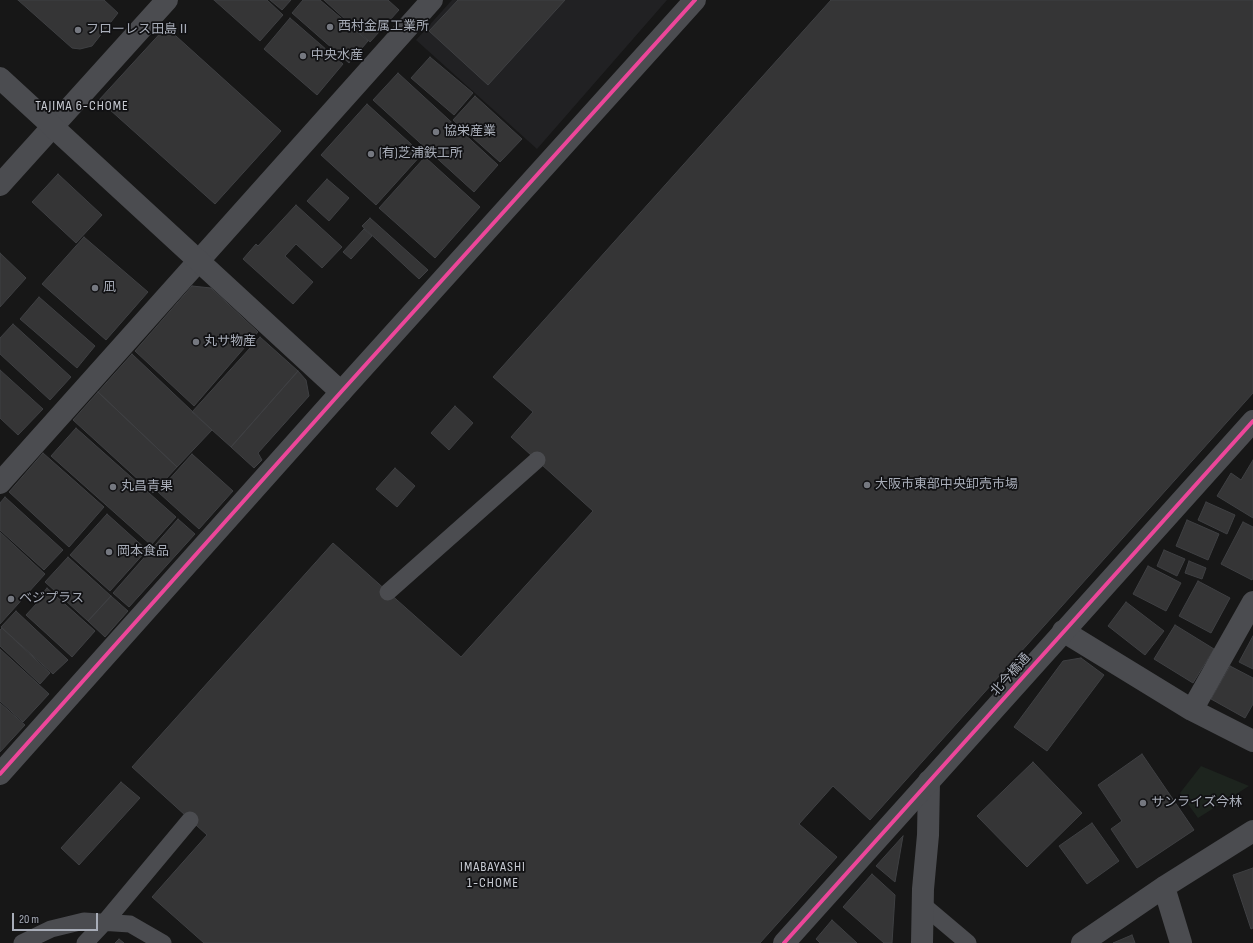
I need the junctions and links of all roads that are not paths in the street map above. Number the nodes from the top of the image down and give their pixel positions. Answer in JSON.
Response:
{"nodes":[{"id":1,"x":167,"y":0,"type":"edge"},
{"id":2,"x":432,"y":0,"type":"edge"},
{"id":3,"x":695,"y":0,"type":"edge"},
{"id":4,"x":0,"y":78,"type":"edge"},
{"id":5,"x":53,"y":125,"type":"junction"},
{"id":6,"x":0,"y":185,"type":"edge"},
{"id":7,"x":199,"y":260,"type":"junction"},
{"id":8,"x":341,"y":392,"type":"junction"},
{"id":9,"x":1253,"y":421,"type":"edge"},
{"id":10,"x":536,"y":460,"type":"dead end"},
{"id":11,"x":0,"y":483,"type":"edge"},
{"id":12,"x":388,"y":592,"type":"dead end"},
{"id":13,"x":1253,"y":602,"type":"edge"},
{"id":14,"x":1063,"y":631,"type":"junction"},
{"id":15,"x":1192,"y":710,"type":"junction"},
{"id":16,"x":1253,"y":741,"type":"edge"},
{"id":17,"x":0,"y":774,"type":"edge"},
{"id":18,"x":929,"y":781,"type":"junction"},
{"id":19,"x":190,"y":820,"type":"dead end"},
{"id":20,"x":1253,"y":831,"type":"edge"},
{"id":21,"x":1164,"y":886,"type":"junction"},
{"id":22,"x":923,"y":905,"type":"junction"},
{"id":23,"x":104,"y":923,"type":"junction"},
{"id":24,"x":22,"y":943,"type":"edge"},
{"id":25,"x":85,"y":943,"type":"edge"},
{"id":26,"x":163,"y":943,"type":"edge"},
{"id":27,"x":784,"y":943,"type":"edge"},
{"id":28,"x":922,"y":943,"type":"edge"},
{"id":29,"x":968,"y":943,"type":"edge"},
{"id":30,"x":1082,"y":943,"type":"edge"},
{"id":31,"x":1181,"y":943,"type":"edge"}],
"edges":[{"from":1,"to":5,"type":"street"},
{"from":2,"to":7,"type":"street"},
{"from":3,"to":8,"type":"street"},
{"from":4,"to":5,"type":"street"},
{"from":5,"to":6,"type":"street"},
{"from":5,"to":7,"type":"street"},
{"from":7,"to":8,"type":"street"},
{"from":7,"to":11,"type":"street"},
{"from":8,"to":17,"type":"street"},
{"from":9,"to":14,"type":"street","name":"北今橋通"},
{"from":10,"to":12,"type":"lane"},
{"from":13,"to":15,"type":"street"},
{"from":14,"to":15,"type":"street"},
{"from":14,"to":18,"type":"street","name":"北今橋通"},
{"from":15,"to":16,"type":"street"},
{"from":18,"to":22,"type":"street"},
{"from":18,"to":27,"type":"street","name":"北今橋通"},
{"from":19,"to":23,"type":"lane"},
{"from":20,"to":21,"type":"street"},
{"from":21,"to":30,"type":"street"},
{"from":21,"to":31,"type":"street"},
{"from":22,"to":28,"type":"street"},
{"from":22,"to":29,"type":"lane"},
{"from":23,"to":24,"type":"lane"},
{"from":23,"to":25,"type":"lane"},
{"from":23,"to":26,"type":"lane"}]}
